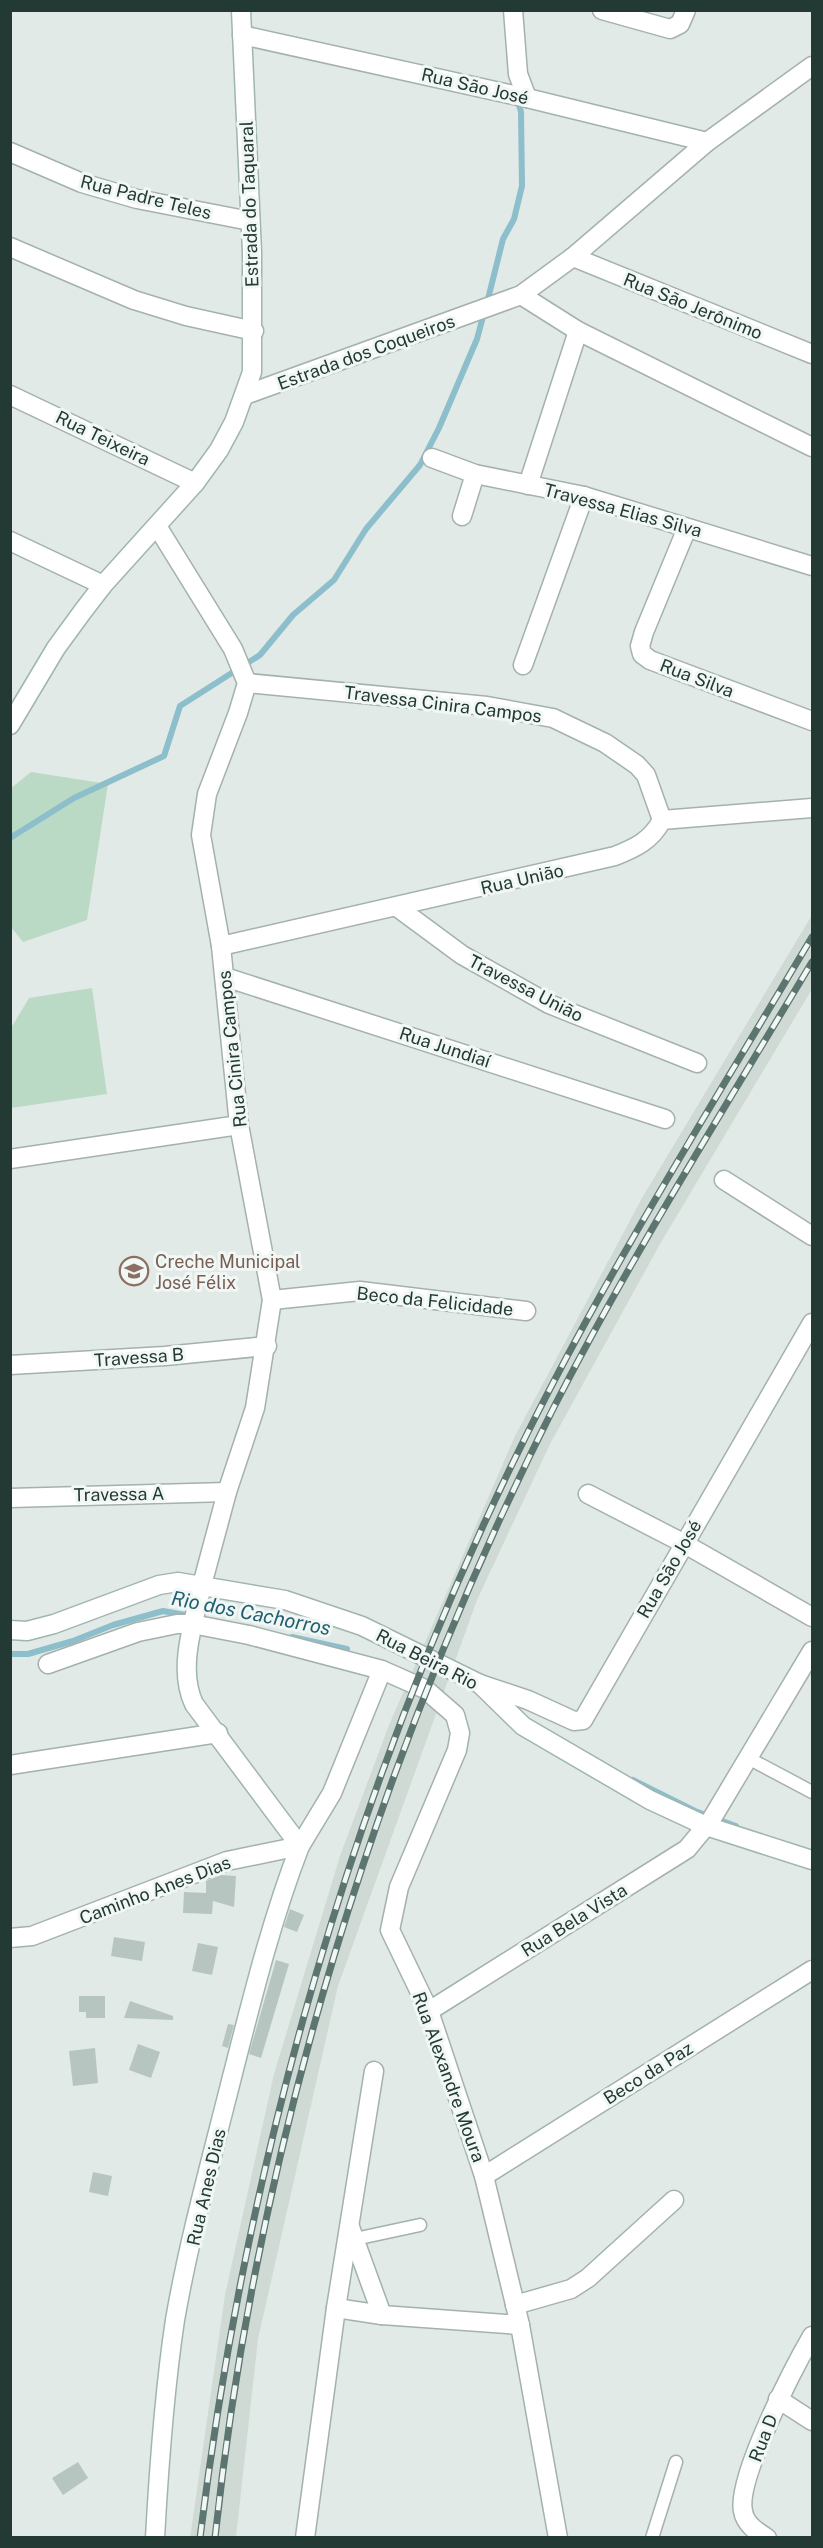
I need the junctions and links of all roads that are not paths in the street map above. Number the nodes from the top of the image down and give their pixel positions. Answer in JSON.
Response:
{"nodes":[{"id":1,"x":241,"y":10,"type":"edge"},
{"id":2,"x":513,"y":10,"type":"edge"},
{"id":3,"x":602,"y":10,"type":"edge"},
{"id":4,"x":684,"y":15,"type":"edge"},
{"id":5,"x":242,"y":35,"type":"junction"},
{"id":6,"x":813,"y":66,"type":"edge"},
{"id":7,"x":521,"y":96,"type":"junction"},
{"id":8,"x":707,"y":142,"type":"junction"},
{"id":9,"x":10,"y":152,"type":"edge"},
{"id":10,"x":250,"y":221,"type":"junction"},
{"id":11,"x":10,"y":248,"type":"edge"},
{"id":12,"x":573,"y":256,"type":"junction"},
{"id":13,"x":521,"y":295,"type":"junction"},
{"id":14,"x":254,"y":331,"type":"junction"},
{"id":15,"x":578,"y":331,"type":"junction"},
{"id":16,"x":813,"y":354,"type":"edge"},
{"id":17,"x":10,"y":395,"type":"edge"},
{"id":18,"x":245,"y":395,"type":"junction"},
{"id":19,"x":813,"y":447,"type":"edge"},
{"id":20,"x":432,"y":458,"type":"dead end"},
{"id":21,"x":475,"y":474,"type":"junction"},
{"id":22,"x":195,"y":483,"type":"junction"},
{"id":23,"x":528,"y":485,"type":"junction"},
{"id":24,"x":584,"y":496,"type":"junction"},
{"id":25,"x":462,"y":516,"type":"dead end"},
{"id":26,"x":157,"y":526,"type":"junction"},
{"id":27,"x":687,"y":528,"type":"junction"},
{"id":28,"x":10,"y":541,"type":"edge"},
{"id":29,"x":813,"y":566,"type":"edge"},
{"id":30,"x":103,"y":585,"type":"junction"},
{"id":31,"x":523,"y":665,"type":"dead end"},
{"id":32,"x":245,"y":678,"type":"junction"},
{"id":33,"x":813,"y":721,"type":"edge"},
{"id":34,"x":10,"y":725,"type":"edge"},
{"id":35,"x":813,"y":808,"type":"edge"},
{"id":36,"x":662,"y":820,"type":"junction"},
{"id":37,"x":397,"y":907,"type":"junction"},
{"id":38,"x":220,"y":946,"type":"junction"},
{"id":39,"x":225,"y":977,"type":"junction"},
{"id":40,"x":697,"y":1064,"type":"dead end"},
{"id":41,"x":665,"y":1119,"type":"dead end"},
{"id":42,"x":239,"y":1125,"type":"junction"},
{"id":43,"x":10,"y":1159,"type":"edge"},
{"id":44,"x":724,"y":1180,"type":"dead end"},
{"id":45,"x":813,"y":1236,"type":"edge"},
{"id":46,"x":272,"y":1300,"type":"junction"},
{"id":47,"x":526,"y":1311,"type":"dead end"},
{"id":48,"x":813,"y":1323,"type":"edge"},
{"id":49,"x":267,"y":1346,"type":"junction"},
{"id":50,"x":10,"y":1365,"type":"edge"},
{"id":51,"x":227,"y":1492,"type":"junction"},
{"id":52,"x":588,"y":1494,"type":"dead end"},
{"id":53,"x":10,"y":1498,"type":"edge"},
{"id":54,"x":683,"y":1543,"type":"junction"},
{"id":55,"x":201,"y":1589,"type":"junction"},
{"id":56,"x":813,"y":1617,"type":"edge"},
{"id":57,"x":193,"y":1622,"type":"junction"},
{"id":58,"x":10,"y":1630,"type":"edge"},
{"id":59,"x":813,"y":1651,"type":"edge"},
{"id":60,"x":48,"y":1664,"type":"dead end"},
{"id":61,"x":382,"y":1670,"type":"junction"},
{"id":62,"x":480,"y":1684,"type":"junction"},
{"id":63,"x":218,"y":1733,"type":"junction"},
{"id":64,"x":750,"y":1759,"type":"junction"},
{"id":65,"x":10,"y":1765,"type":"edge"},
{"id":66,"x":813,"y":1791,"type":"edge"},
{"id":67,"x":709,"y":1823,"type":"junction"},
{"id":68,"x":300,"y":1846,"type":"junction"},
{"id":69,"x":813,"y":1860,"type":"edge"},
{"id":70,"x":10,"y":1938,"type":"edge"},
{"id":71,"x":813,"y":1970,"type":"edge"},
{"id":72,"x":429,"y":2011,"type":"junction"},
{"id":73,"x":374,"y":2072,"type":"dead end"},
{"id":74,"x":484,"y":2176,"type":"junction"},
{"id":75,"x":674,"y":2200,"type":"dead end"},
{"id":76,"x":420,"y":2225,"type":"dead end"},
{"id":77,"x":352,"y":2233,"type":"junction"},
{"id":78,"x":515,"y":2305,"type":"junction"},
{"id":79,"x":336,"y":2308,"type":"junction"},
{"id":80,"x":382,"y":2315,"type":"junction"},
{"id":81,"x":520,"y":2325,"type":"junction"},
{"id":82,"x":813,"y":2336,"type":"edge"},
{"id":83,"x":778,"y":2399,"type":"junction"},
{"id":84,"x":813,"y":2421,"type":"edge"},
{"id":85,"x":676,"y":2462,"type":"dead end"},
{"id":86,"x":155,"y":2538,"type":"edge"},
{"id":87,"x":305,"y":2538,"type":"edge"},
{"id":88,"x":558,"y":2538,"type":"edge"},
{"id":89,"x":652,"y":2538,"type":"edge"},
{"id":90,"x":767,"y":2538,"type":"edge"}],
"edges":[{"from":1,"to":5,"type":"street","name":"Estrada do Taquaral"},
{"from":2,"to":7,"type":"street"},
{"from":3,"to":4,"type":"street"},
{"from":5,"to":7,"type":"street","name":"Rua São José"},
{"from":5,"to":10,"type":"street","name":"Estrada do Taquaral"},
{"from":6,"to":8,"type":"street","name":"Estrada dos Coqueiros"},
{"from":7,"to":8,"type":"street","name":"Rua São José"},
{"from":8,"to":12,"type":"street","name":"Estrada dos Coqueiros"},
{"from":9,"to":10,"type":"street","name":"Rua Padre Teles"},
{"from":10,"to":14,"type":"street","name":"Estrada do Taquaral"},
{"from":11,"to":14,"type":"street"},
{"from":12,"to":13,"type":"street","name":"Estrada dos Coqueiros"},
{"from":12,"to":16,"type":"street","name":"Rua São Jerônimo"},
{"from":13,"to":15,"type":"street"},
{"from":13,"to":18,"type":"street","name":"Estrada dos Coqueiros"},
{"from":14,"to":18,"type":"street","name":"Estrada do Taquaral"},
{"from":15,"to":19,"type":"street"},
{"from":15,"to":23,"type":"street"},
{"from":17,"to":22,"type":"street","name":"Rua Teixeira"},
{"from":18,"to":22,"type":"street"},
{"from":20,"to":21,"type":"street","name":"Travessa Elias Silva"},
{"from":21,"to":23,"type":"street","name":"Travessa Elias Silva"},
{"from":21,"to":25,"type":"street"},
{"from":22,"to":26,"type":"street"},
{"from":23,"to":24,"type":"street","name":"Travessa Elias Silva"},
{"from":24,"to":27,"type":"street","name":"Travessa Elias Silva"},
{"from":24,"to":31,"type":"street"},
{"from":26,"to":30,"type":"street"},
{"from":26,"to":32,"type":"street"},
{"from":27,"to":29,"type":"street","name":"Travessa Elias Silva"},
{"from":27,"to":33,"type":"street","name":"Rua Silva"},
{"from":28,"to":30,"type":"street"},
{"from":30,"to":34,"type":"street"},
{"from":32,"to":36,"type":"street","name":"Travessa Cinira Campos"},
{"from":32,"to":38,"type":"street","name":"Rua Cinira Campos"},
{"from":35,"to":36,"type":"street"},
{"from":36,"to":37,"type":"street","name":"Rua União"},
{"from":37,"to":38,"type":"street","name":"Rua União"},
{"from":37,"to":40,"type":"street","name":"Travessa União"},
{"from":38,"to":39,"type":"street","name":"Rua Cinira Campos"},
{"from":39,"to":41,"type":"street","name":"Rua Jundiaí"},
{"from":39,"to":42,"type":"street","name":"Rua Cinira Campos"},
{"from":42,"to":43,"type":"street"},
{"from":42,"to":46,"type":"street","name":"Rua Cinira Campos"},
{"from":44,"to":45,"type":"street"},
{"from":46,"to":47,"type":"street","name":"Beco da Felicidade"},
{"from":46,"to":49,"type":"street","name":"Rua Cinira Campos"},
{"from":48,"to":54,"type":"street","name":"Rua São José"},
{"from":49,"to":50,"type":"street","name":"Travessa B"},
{"from":49,"to":51,"type":"street","name":"Rua Cinira Campos"},
{"from":51,"to":53,"type":"street","name":"Travessa A"},
{"from":51,"to":55,"type":"street","name":"Rua Cinira Campos"},
{"from":52,"to":54,"type":"street"},
{"from":54,"to":56,"type":"street"},
{"from":54,"to":62,"type":"street","name":"Rua São José"},
{"from":55,"to":57,"type":"street","name":"Rua Cinira Campos"},
{"from":55,"to":58,"type":"street","name":"Rua Beira Rio"},
{"from":55,"to":62,"type":"street","name":"Rua Beira Rio"},
{"from":57,"to":60,"type":"street","name":"Rua Alexandre Moura"},
{"from":57,"to":61,"type":"street","name":"Rua Alexandre Moura"},
{"from":57,"to":63,"type":"street","name":"Rua Cinira Campos"},
{"from":59,"to":64,"type":"street"},
{"from":61,"to":68,"type":"street","name":"Rua Anes Dias"},
{"from":61,"to":72,"type":"street","name":"Rua Alexandre Moura"},
{"from":62,"to":67,"type":"street","name":"Rua Beira Rio"},
{"from":63,"to":65,"type":"street"},
{"from":63,"to":68,"type":"street","name":"Rua Cinira Campos"},
{"from":64,"to":66,"type":"lane"},
{"from":64,"to":67,"type":"street","name":"Rua Bela Vista"},
{"from":67,"to":69,"type":"street","name":"Rua Beira Rio"},
{"from":67,"to":72,"type":"street","name":"Rua Bela Vista"},
{"from":68,"to":70,"type":"street","name":"Caminho Anes Dias"},
{"from":68,"to":86,"type":"street","name":"Rua Anes Dias"},
{"from":71,"to":74,"type":"street","name":"Beco da Paz"},
{"from":72,"to":74,"type":"street","name":"Rua Alexandre Moura"},
{"from":73,"to":77,"type":"street"},
{"from":74,"to":78,"type":"street","name":"Rua Alexandre Moura"},
{"from":75,"to":78,"type":"street"},
{"from":76,"to":77,"type":"lane"},
{"from":77,"to":79,"type":"street"},
{"from":77,"to":80,"type":"street"},
{"from":78,"to":81,"type":"street","name":"Rua Alexandre Moura"},
{"from":79,"to":80,"type":"street"},
{"from":79,"to":87,"type":"street"},
{"from":80,"to":81,"type":"street"},
{"from":81,"to":88,"type":"street","name":"Rua Alexandre Moura"},
{"from":82,"to":83,"type":"street","name":"Rua D"},
{"from":83,"to":84,"type":"street"},
{"from":83,"to":90,"type":"street","name":"Rua D"},
{"from":85,"to":89,"type":"lane"}]}
